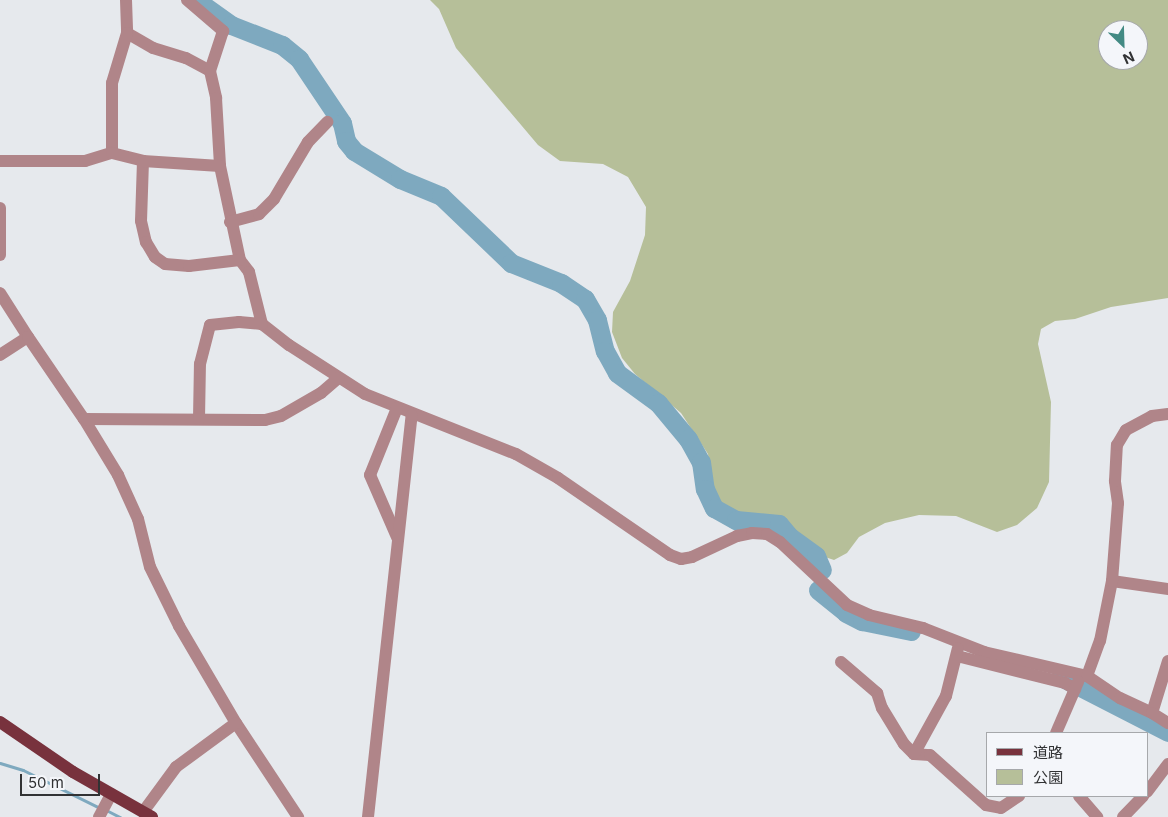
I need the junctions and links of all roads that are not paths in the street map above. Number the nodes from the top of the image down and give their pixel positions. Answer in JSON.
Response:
{"nodes":[{"id":1,"x":126,"y":0,"type":"edge"},
{"id":2,"x":187,"y":0,"type":"edge"},
{"id":3,"x":127,"y":33,"type":"junction"},
{"id":4,"x":210,"y":71,"type":"junction"},
{"id":5,"x":327,"y":122,"type":"dead end"},
{"id":6,"x":112,"y":152,"type":"junction"},
{"id":7,"x":0,"y":161,"type":"edge"},
{"id":8,"x":143,"y":161,"type":"junction"},
{"id":9,"x":220,"y":166,"type":"junction"},
{"id":10,"x":0,"y":208,"type":"edge"},
{"id":11,"x":230,"y":222,"type":"junction"},
{"id":12,"x":0,"y":255,"type":"edge"},
{"id":13,"x":240,"y":260,"type":"junction"},
{"id":14,"x":0,"y":293,"type":"edge"},
{"id":15,"x":262,"y":324,"type":"junction"},
{"id":16,"x":28,"y":337,"type":"junction"},
{"id":17,"x":0,"y":355,"type":"edge"},
{"id":18,"x":338,"y":378,"type":"junction"},
{"id":19,"x":396,"y":408,"type":"junction"},
{"id":20,"x":1168,"y":414,"type":"edge"},
{"id":21,"x":412,"y":415,"type":"junction"},
{"id":22,"x":84,"y":419,"type":"junction"},
{"id":23,"x":199,"y":419,"type":"junction"},
{"id":24,"x":398,"y":540,"type":"junction"},
{"id":25,"x":1112,"y":580,"type":"junction"},
{"id":26,"x":1168,"y":589,"type":"edge"},
{"id":27,"x":958,"y":647,"type":"junction"},
{"id":28,"x":1168,"y":661,"type":"edge"},
{"id":29,"x":841,"y":662,"type":"dead end"},
{"id":30,"x":1082,"y":675,"type":"junction"},
{"id":31,"x":1075,"y":689,"type":"junction"},
{"id":32,"x":1152,"y":713,"type":"junction"},
{"id":33,"x":0,"y":722,"type":"edge"},
{"id":34,"x":236,"y":723,"type":"junction"},
{"id":35,"x":1168,"y":723,"type":"edge"},
{"id":36,"x":1056,"y":732,"type":"edge"},
{"id":37,"x":914,"y":754,"type":"junction"},
{"id":38,"x":1168,"y":764,"type":"edge"},
{"id":39,"x":1148,"y":791,"type":"edge"},
{"id":40,"x":1018,"y":797,"type":"edge"},
{"id":41,"x":1080,"y":797,"type":"edge"},
{"id":42,"x":1142,"y":797,"type":"edge"},
{"id":43,"x":105,"y":806,"type":"edge"},
{"id":44,"x":985,"y":811,"type":"edge"},
{"id":45,"x":148,"y":814,"type":"edge"},
{"id":46,"x":298,"y":817,"type":"edge"},
{"id":47,"x":368,"y":817,"type":"edge"},
{"id":48,"x":1097,"y":817,"type":"edge"},
{"id":49,"x":1123,"y":817,"type":"edge"}],
"edges":[{"from":1,"to":3,"type":"street"},
{"from":2,"to":4,"type":"street"},
{"from":3,"to":4,"type":"street"},
{"from":3,"to":6,"type":"street"},
{"from":4,"to":9,"type":"street"},
{"from":5,"to":11,"type":"street"},
{"from":6,"to":7,"type":"street"},
{"from":6,"to":8,"type":"street"},
{"from":8,"to":9,"type":"street"},
{"from":8,"to":13,"type":"street"},
{"from":9,"to":11,"type":"street"},
{"from":10,"to":12,"type":"street"},
{"from":11,"to":13,"type":"street"},
{"from":13,"to":15,"type":"street"},
{"from":14,"to":16,"type":"street"},
{"from":15,"to":18,"type":"street"},
{"from":15,"to":23,"type":"street"},
{"from":16,"to":17,"type":"street"},
{"from":16,"to":22,"type":"street"},
{"from":18,"to":19,"type":"street"},
{"from":18,"to":23,"type":"street"},
{"from":19,"to":21,"type":"street"},
{"from":19,"to":24,"type":"street"},
{"from":20,"to":25,"type":"street"},
{"from":21,"to":24,"type":"street"},
{"from":21,"to":27,"type":"street"},
{"from":22,"to":23,"type":"street"},
{"from":22,"to":34,"type":"street"},
{"from":24,"to":47,"type":"street"},
{"from":25,"to":26,"type":"street"},
{"from":25,"to":30,"type":"street"},
{"from":27,"to":30,"type":"street"},
{"from":27,"to":31,"type":"street"},
{"from":27,"to":37,"type":"street"},
{"from":28,"to":32,"type":"street"},
{"from":29,"to":37,"type":"street"},
{"from":30,"to":31,"type":"street"},
{"from":30,"to":32,"type":"street"},
{"from":31,"to":36,"type":"street"},
{"from":32,"to":35,"type":"street"},
{"from":33,"to":43,"type":"main road"},
{"from":34,"to":45,"type":"street"},
{"from":34,"to":46,"type":"street"},
{"from":37,"to":44,"type":"street"},
{"from":38,"to":39,"type":"street"},
{"from":40,"to":44,"type":"street"},
{"from":41,"to":48,"type":"street"},
{"from":42,"to":49,"type":"street"},
{"from":43,"to":45,"type":"main road"}]}
